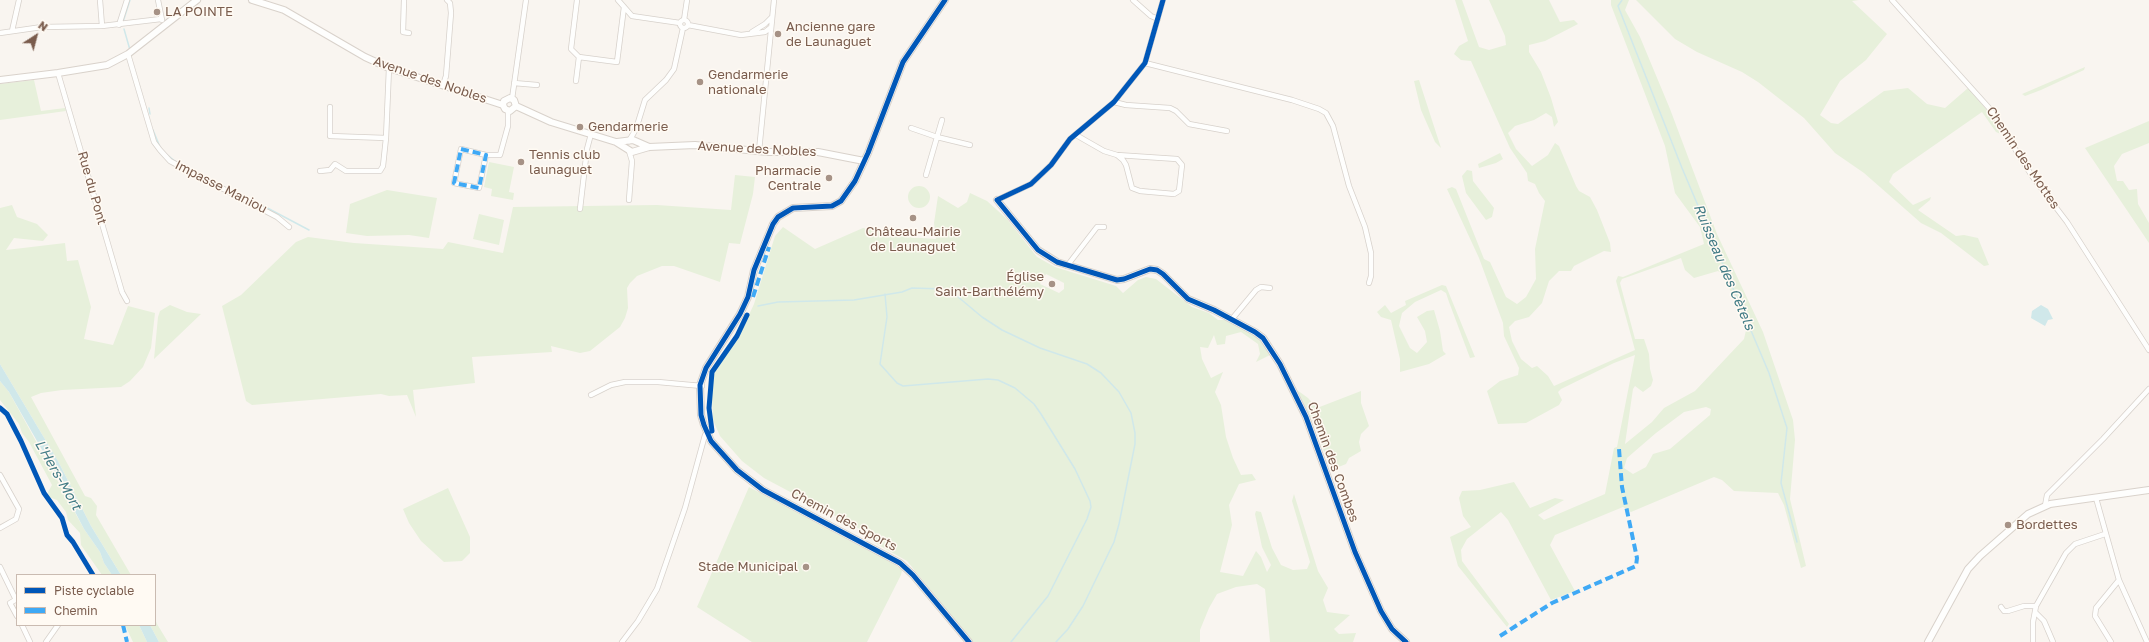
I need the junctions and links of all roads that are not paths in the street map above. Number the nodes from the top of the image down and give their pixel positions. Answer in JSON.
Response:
{"nodes":[{"id":1,"x":19,"y":0,"type":"edge"},
{"id":2,"x":100,"y":0,"type":"edge"},
{"id":3,"x":127,"y":0,"type":"edge"},
{"id":4,"x":158,"y":0,"type":"edge"},
{"id":5,"x":197,"y":0,"type":"edge"},
{"id":6,"x":252,"y":0,"type":"edge"},
{"id":7,"x":404,"y":0,"type":"edge"},
{"id":8,"x":447,"y":0,"type":"edge"},
{"id":9,"x":526,"y":0,"type":"edge"},
{"id":10,"x":577,"y":0,"type":"edge"},
{"id":11,"x":618,"y":0,"type":"edge"},
{"id":12,"x":687,"y":0,"type":"edge"},
{"id":13,"x":774,"y":0,"type":"edge"},
{"id":14,"x":945,"y":0,"type":"edge"},
{"id":15,"x":1133,"y":0,"type":"edge"},
{"id":16,"x":1163,"y":0,"type":"edge"},
{"id":17,"x":1892,"y":0,"type":"edge"},
{"id":18,"x":624,"y":8,"type":"junction"},
{"id":19,"x":771,"y":18,"type":"junction"},
{"id":20,"x":161,"y":19,"type":"junction"},
{"id":21,"x":1158,"y":19,"type":"junction"},
{"id":22,"x":167,"y":23,"type":"junction"},
{"id":23,"x":683,"y":24,"type":"junction"},
{"id":24,"x":119,"y":25,"type":"junction"},
{"id":25,"x":102,"y":26,"type":"junction"},
{"id":26,"x":770,"y":28,"type":"junction"},
{"id":27,"x":12,"y":31,"type":"junction"},
{"id":28,"x":752,"y":32,"type":"junction"},
{"id":29,"x":0,"y":33,"type":"edge"},
{"id":30,"x":409,"y":33,"type":"dead end"},
{"id":31,"x":128,"y":54,"type":"junction"},
{"id":32,"x":579,"y":57,"type":"junction"},
{"id":33,"x":1145,"y":62,"type":"junction"},
{"id":34,"x":389,"y":68,"type":"junction"},
{"id":35,"x":58,"y":74,"type":"junction"},
{"id":36,"x":0,"y":80,"type":"edge"},
{"id":37,"x":576,"y":81,"type":"dead end"},
{"id":38,"x":514,"y":83,"type":"junction"},
{"id":39,"x":443,"y":85,"type":"junction"},
{"id":40,"x":537,"y":85,"type":"dead end"},
{"id":41,"x":512,"y":98,"type":"junction"},
{"id":42,"x":1114,"y":102,"type":"junction"},
{"id":43,"x":503,"y":105,"type":"junction"},
{"id":44,"x":516,"y":106,"type":"junction"},
{"id":45,"x":330,"y":107,"type":"dead end"},
{"id":46,"x":508,"y":111,"type":"junction"},
{"id":47,"x":942,"y":120,"type":"dead end"},
{"id":48,"x":910,"y":128,"type":"dead end"},
{"id":49,"x":636,"y":129,"type":"junction"},
{"id":50,"x":1227,"y":131,"type":"dead end"},
{"id":51,"x":591,"y":134,"type":"junction"},
{"id":52,"x":1076,"y":135,"type":"junction"},
{"id":53,"x":937,"y":137,"type":"junction"},
{"id":54,"x":386,"y":138,"type":"junction"},
{"id":55,"x":629,"y":141,"type":"junction"},
{"id":56,"x":616,"y":142,"type":"junction"},
{"id":57,"x":637,"y":142,"type":"junction"},
{"id":58,"x":970,"y":144,"type":"dead end"},
{"id":59,"x":649,"y":147,"type":"junction"},
{"id":60,"x":628,"y":150,"type":"junction"},
{"id":61,"x":637,"y":150,"type":"junction"},
{"id":62,"x":759,"y":151,"type":"junction"},
{"id":63,"x":486,"y":155,"type":"junction"},
{"id":64,"x":1117,"y":155,"type":"junction"},
{"id":65,"x":632,"y":161,"type":"junction"},
{"id":66,"x":864,"y":161,"type":"junction"},
{"id":67,"x":320,"y":171,"type":"dead end"},
{"id":68,"x":926,"y":175,"type":"dead end"},
{"id":69,"x":630,"y":200,"type":"dead end"},
{"id":70,"x":996,"y":200,"type":"joint"},
{"id":71,"x":580,"y":209,"type":"dead end"},
{"id":72,"x":289,"y":227,"type":"dead end"},
{"id":73,"x":1104,"y":227,"type":"dead end"},
{"id":74,"x":1067,"y":266,"type":"junction"},
{"id":75,"x":1369,"y":283,"type":"dead end"},
{"id":76,"x":1270,"y":288,"type":"dead end"},
{"id":77,"x":127,"y":301,"type":"dead end"},
{"id":78,"x":1232,"y":319,"type":"junction"},
{"id":79,"x":2149,"y":350,"type":"edge"},
{"id":80,"x":701,"y":385,"type":"junction"},
{"id":81,"x":2149,"y":388,"type":"edge"},
{"id":82,"x":591,"y":395,"type":"dead end"},
{"id":83,"x":705,"y":435,"type":"dead end"},
{"id":84,"x":0,"y":475,"type":"edge"},
{"id":85,"x":2149,"y":490,"type":"edge"},
{"id":86,"x":2096,"y":498,"type":"junction"},
{"id":87,"x":2047,"y":505,"type":"junction"},
{"id":88,"x":0,"y":528,"type":"edge"},
{"id":89,"x":2105,"y":534,"type":"junction"},
{"id":90,"x":0,"y":568,"type":"edge"},
{"id":91,"x":2119,"y":580,"type":"junction"},
{"id":92,"x":16,"y":598,"type":"edge"},
{"id":93,"x":16,"y":600,"type":"edge"},
{"id":94,"x":2036,"y":606,"type":"junction"},
{"id":95,"x":2001,"y":607,"type":"dead end"},
{"id":96,"x":2035,"y":612,"type":"junction"},
{"id":97,"x":16,"y":614,"type":"edge"},
{"id":98,"x":22,"y":626,"type":"edge"},
{"id":99,"x":57,"y":626,"type":"edge"},
{"id":100,"x":30,"y":642,"type":"edge"},
{"id":101,"x":46,"y":642,"type":"edge"},
{"id":102,"x":622,"y":642,"type":"edge"},
{"id":103,"x":969,"y":642,"type":"edge"},
{"id":104,"x":1406,"y":642,"type":"edge"},
{"id":105,"x":1928,"y":642,"type":"edge"},
{"id":106,"x":2033,"y":642,"type":"edge"},
{"id":107,"x":2053,"y":642,"type":"edge"},
{"id":108,"x":2111,"y":642,"type":"edge"},
{"id":109,"x":2147,"y":642,"type":"edge"}],
"edges":[{"from":1,"to":27,"type":"street"},
{"from":2,"to":25,"type":"street"},
{"from":3,"to":24,"type":"street"},
{"from":4,"to":20,"type":"street"},
{"from":5,"to":22,"type":"street"},
{"from":6,"to":34,"type":"street","name":"Avenue des Nobles"},
{"from":7,"to":30,"type":"street"},
{"from":8,"to":39,"type":"street"},
{"from":9,"to":38,"type":"street"},
{"from":10,"to":32,"type":"street"},
{"from":11,"to":18,"type":"street"},
{"from":12,"to":23,"type":"street"},
{"from":13,"to":19,"type":"street"},
{"from":14,"to":66,"type":"street","name":"Chemin des Sports"},
{"from":15,"to":21,"type":"street"},
{"from":16,"to":21,"type":"street"},
{"from":17,"to":79,"type":"street","name":"Chemin des Mottes"},
{"from":18,"to":23,"type":"street"},
{"from":18,"to":32,"type":"street"},
{"from":19,"to":26,"type":"street"},
{"from":19,"to":28,"type":"street"},
{"from":20,"to":22,"type":"street"},
{"from":20,"to":24,"type":"street"},
{"from":21,"to":33,"type":"street"},
{"from":22,"to":31,"type":"street"},
{"from":23,"to":28,"type":"street"},
{"from":23,"to":49,"type":"street"},
{"from":24,"to":25,"type":"street"},
{"from":25,"to":27,"type":"street"},
{"from":26,"to":28,"type":"street"},
{"from":26,"to":62,"type":"street"},
{"from":27,"to":29,"type":"street"},
{"from":31,"to":35,"type":"street"},
{"from":31,"to":72,"type":"street","name":"Impasse Maniou"},
{"from":32,"to":37,"type":"street"},
{"from":33,"to":42,"type":"street"},
{"from":33,"to":75,"type":"street"},
{"from":34,"to":39,"type":"street","name":"Avenue des Nobles"},
{"from":34,"to":54,"type":"street"},
{"from":35,"to":36,"type":"street"},
{"from":35,"to":77,"type":"street","name":"Rue du Pont"},
{"from":38,"to":40,"type":"street"},
{"from":38,"to":41,"type":"street"},
{"from":39,"to":43,"type":"street","name":"Avenue des Nobles"},
{"from":41,"to":43,"type":"street"},
{"from":41,"to":44,"type":"street"},
{"from":42,"to":50,"type":"street"},
{"from":42,"to":52,"type":"street"},
{"from":43,"to":46,"type":"street"},
{"from":44,"to":46,"type":"street"},
{"from":44,"to":51,"type":"street","name":"Avenue des Nobles"},
{"from":45,"to":54,"type":"street"},
{"from":46,"to":63,"type":"street"},
{"from":47,"to":53,"type":"street"},
{"from":48,"to":53,"type":"street"},
{"from":49,"to":55,"type":"street"},
{"from":49,"to":57,"type":"street"},
{"from":51,"to":56,"type":"street","name":"Avenue des Nobles"},
{"from":51,"to":71,"type":"street"},
{"from":52,"to":64,"type":"street"},
{"from":52,"to":70,"type":"street"},
{"from":53,"to":58,"type":"street"},
{"from":53,"to":68,"type":"street"},
{"from":54,"to":67,"type":"street"},
{"from":55,"to":56,"type":"street","name":"Avenue des Nobles"},
{"from":55,"to":57,"type":"street","name":"Avenue des Nobles"},
{"from":55,"to":60,"type":"street"},
{"from":56,"to":60,"type":"street","name":"Avenue des Nobles"},
{"from":57,"to":59,"type":"street","name":"Avenue des Nobles"},
{"from":57,"to":61,"type":"street"},
{"from":59,"to":61,"type":"street","name":"Avenue des Nobles"},
{"from":59,"to":62,"type":"street","name":"Avenue des Nobles"},
{"from":60,"to":61,"type":"street","name":"Avenue des Nobles"},
{"from":60,"to":65,"type":"street"},
{"from":61,"to":65,"type":"street"},
{"from":62,"to":66,"type":"street","name":"Avenue des Nobles"},
{"from":63,"to":63,"type":"street"},
{"from":64,"to":64,"type":"street"},
{"from":65,"to":69,"type":"street"},
{"from":66,"to":80,"type":"street","name":"Chemin des Sports"},
{"from":70,"to":74,"type":"street","name":"Chemin des Combes"},
{"from":73,"to":74,"type":"street"},
{"from":74,"to":78,"type":"street","name":"Chemin des Combes"},
{"from":76,"to":78,"type":"street"},
{"from":78,"to":104,"type":"street","name":"Chemin des Combes"},
{"from":80,"to":82,"type":"street"},
{"from":80,"to":103,"type":"street","name":"Chemin des Sports"},
{"from":81,"to":87,"type":"street"},
{"from":83,"to":102,"type":"street"},
{"from":84,"to":88,"type":"street"},
{"from":85,"to":86,"type":"street"},
{"from":86,"to":87,"type":"street"},
{"from":86,"to":89,"type":"street"},
{"from":87,"to":105,"type":"street"},
{"from":89,"to":91,"type":"street"},
{"from":89,"to":94,"type":"street"},
{"from":90,"to":92,"type":"street"},
{"from":91,"to":108,"type":"street"},
{"from":91,"to":109,"type":"street"},
{"from":93,"to":97,"type":"street"},
{"from":94,"to":95,"type":"street"},
{"from":94,"to":96,"type":"street"},
{"from":96,"to":106,"type":"street"},
{"from":96,"to":107,"type":"street"},
{"from":98,"to":100,"type":"street"},
{"from":99,"to":101,"type":"street"}]}
